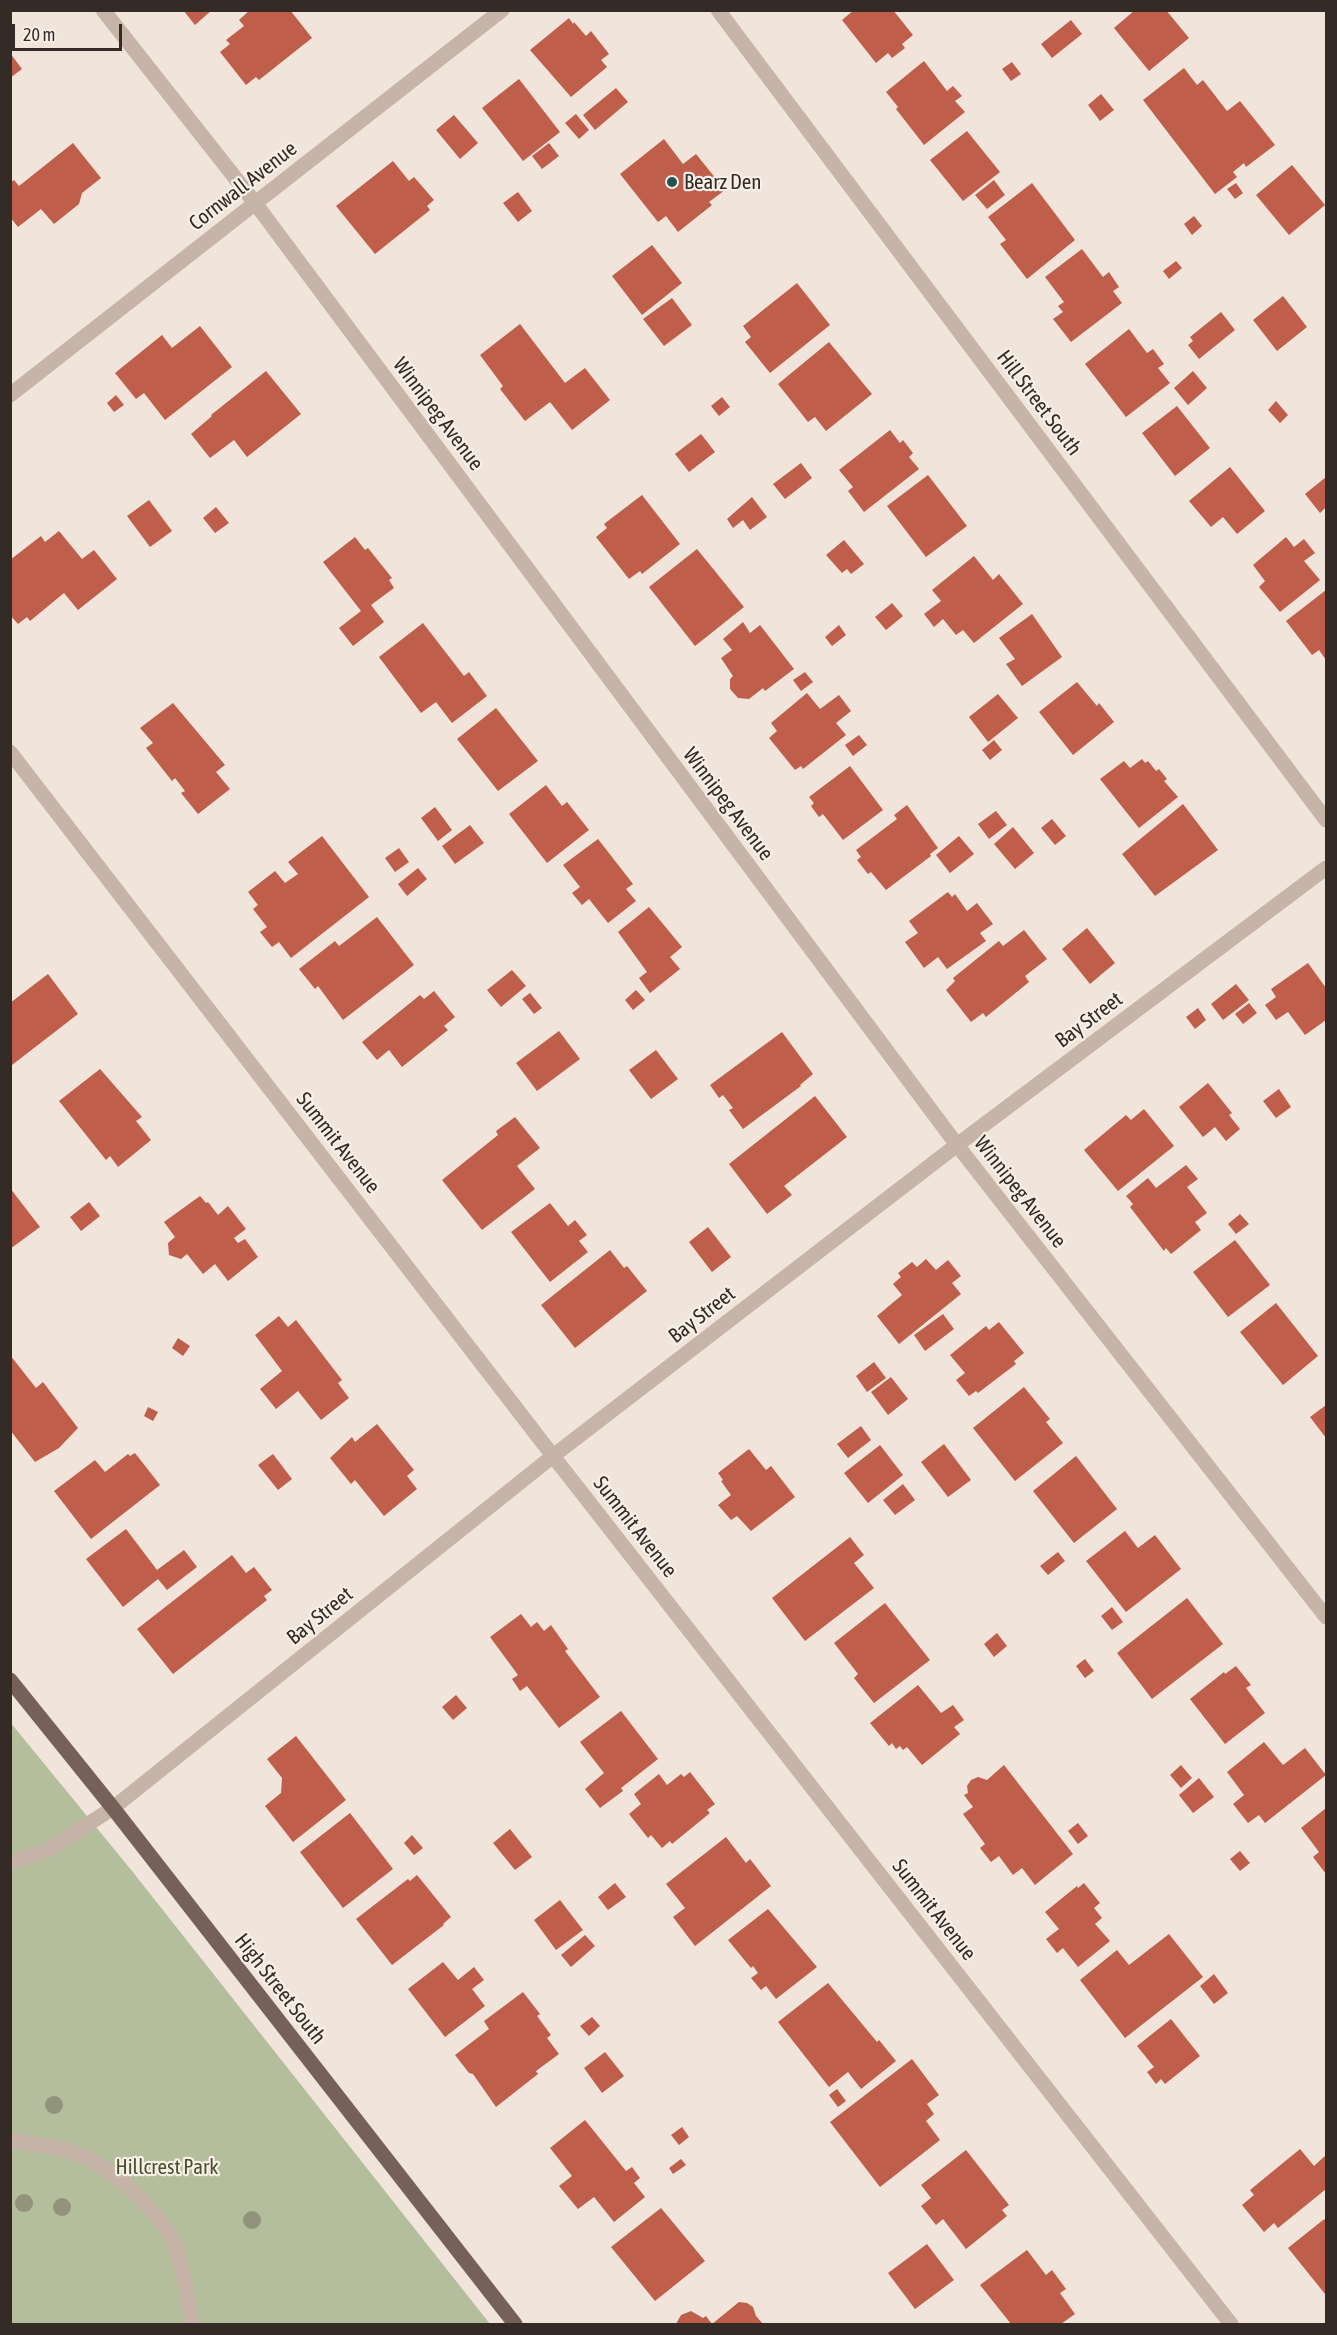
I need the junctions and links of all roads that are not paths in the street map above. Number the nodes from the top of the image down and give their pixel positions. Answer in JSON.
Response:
{"nodes":[{"id":1,"x":103,"y":10,"type":"edge"},
{"id":2,"x":502,"y":10,"type":"edge"},
{"id":3,"x":718,"y":10,"type":"edge"},
{"id":4,"x":255,"y":203,"type":"junction"},
{"id":5,"x":10,"y":395,"type":"edge"},
{"id":6,"x":10,"y":753,"type":"edge"},
{"id":7,"x":1326,"y":820,"type":"edge"},
{"id":8,"x":1326,"y":868,"type":"edge"},
{"id":9,"x":957,"y":1145,"type":"junction"},
{"id":10,"x":554,"y":1456,"type":"junction"},
{"id":11,"x":1326,"y":1617,"type":"edge"},
{"id":12,"x":10,"y":1680,"type":"edge"},
{"id":13,"x":113,"y":1808,"type":"junction"},
{"id":14,"x":10,"y":1863,"type":"edge"},
{"id":15,"x":10,"y":2140,"type":"edge"},
{"id":16,"x":192,"y":2325,"type":"edge"},
{"id":17,"x":515,"y":2325,"type":"edge"},
{"id":18,"x":1231,"y":2325,"type":"edge"}],
"edges":[{"from":1,"to":4,"type":"street","name":"Winnipeg Avenue"},
{"from":2,"to":4,"type":"street","name":"Cornwall Avenue"},
{"from":3,"to":7,"type":"street","name":"Hill Street South"},
{"from":4,"to":5,"type":"street","name":"Cornwall Avenue"},
{"from":4,"to":9,"type":"street","name":"Winnipeg Avenue"},
{"from":6,"to":10,"type":"street","name":"Summit Avenue"},
{"from":8,"to":9,"type":"street","name":"Bay Street"},
{"from":9,"to":10,"type":"street","name":"Bay Street"},
{"from":9,"to":11,"type":"street","name":"Winnipeg Avenue"},
{"from":10,"to":13,"type":"street","name":"Bay Street"},
{"from":10,"to":18,"type":"street","name":"Summit Avenue"},
{"from":12,"to":13,"type":"main road","name":"High Street South"},
{"from":13,"to":14,"type":"street","name":"Bay Street"},
{"from":13,"to":17,"type":"main road","name":"High Street South"},
{"from":15,"to":16,"type":"street"}]}
